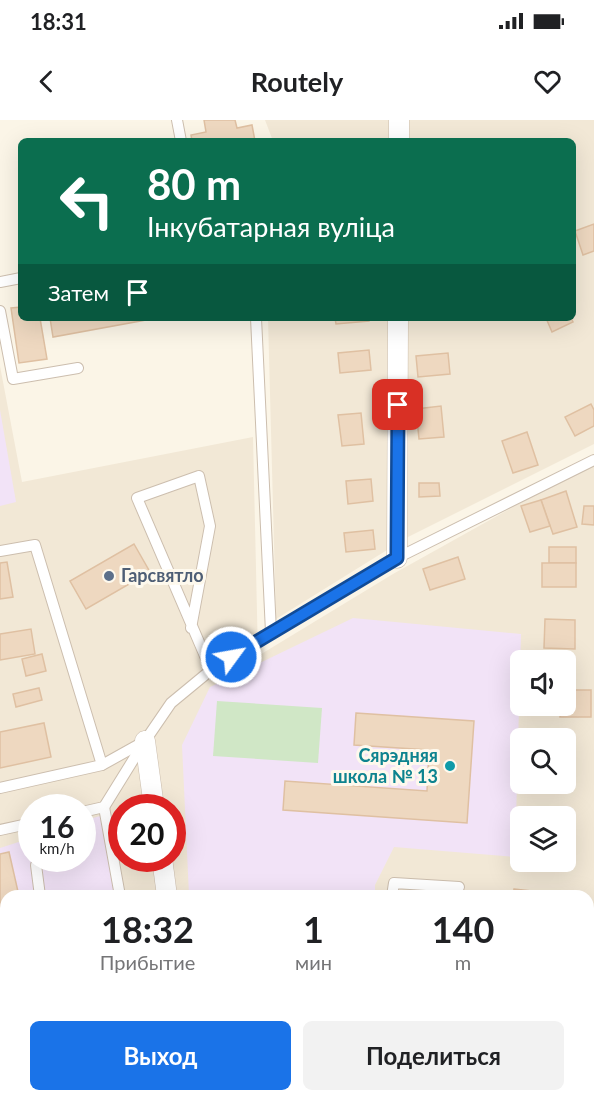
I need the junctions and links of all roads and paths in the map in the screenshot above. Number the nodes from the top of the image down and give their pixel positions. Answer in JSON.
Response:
{"nodes":[{"id":1,"x":177,"y":120,"type":"edge"},
{"id":2,"x":399,"y":120,"type":"edge"},
{"id":3,"x":180,"y":138,"type":"edge"},
{"id":4,"x":399,"y":138,"type":"edge"},
{"id":5,"x":18,"y":279,"type":"edge"},
{"id":6,"x":0,"y":282,"type":"edge"},
{"id":7,"x":0,"y":311,"type":"edge"},
{"id":8,"x":256,"y":321,"type":"edge"},
{"id":9,"x":399,"y":321,"type":"edge"},
{"id":10,"x":78,"y":368,"type":"dead end"},
{"id":11,"x":594,"y":460,"type":"edge"},
{"id":12,"x":0,"y":551,"type":"edge"},
{"id":13,"x":397,"y":558,"type":"junction"},
{"id":14,"x":191,"y":628,"type":"junction"},
{"id":15,"x":271,"y":632,"type":"junction"},
{"id":16,"x":211,"y":670,"type":"junction"},
{"id":17,"x":145,"y":741,"type":"junction"},
{"id":18,"x":102,"y":765,"type":"junction"},
{"id":19,"x":0,"y":788,"type":"edge"},
{"id":20,"x":152,"y":794,"type":"edge"},
{"id":21,"x":104,"y":807,"type":"junction"},
{"id":22,"x":96,"y":809,"type":"edge"},
{"id":23,"x":18,"y":826,"type":"edge"},
{"id":24,"x":0,"y":830,"type":"edge"},
{"id":25,"x":37,"y":872,"type":"edge"},
{"id":26,"x":164,"y":872,"type":"edge"},
{"id":27,"x":459,"y":887,"type":"dead end"},
{"id":28,"x":39,"y":890,"type":"edge"},
{"id":29,"x":119,"y":890,"type":"edge"},
{"id":30,"x":166,"y":890,"type":"edge"},
{"id":31,"x":393,"y":890,"type":"edge"}],
"edges":[{"from":1,"to":3,"type":"lane"},
{"from":2,"to":4,"type":"street"},
{"from":5,"to":6,"type":"lane"},
{"from":7,"to":10,"type":"lane"},
{"from":8,"to":15,"type":"lane"},
{"from":9,"to":13,"type":"street"},
{"from":11,"to":13,"type":"lane"},
{"from":12,"to":18,"type":"lane"},
{"from":13,"to":15,"type":"lane"},
{"from":14,"to":14,"type":"lane"},
{"from":14,"to":16,"type":"lane"},
{"from":15,"to":16,"type":"lane"},
{"from":16,"to":17,"type":"lane"},
{"from":17,"to":18,"type":"lane"},
{"from":17,"to":20,"type":"street"},
{"from":17,"to":21,"type":"lane"},
{"from":18,"to":19,"type":"lane"},
{"from":21,"to":22,"type":"lane"},
{"from":21,"to":29,"type":"lane"},
{"from":23,"to":24,"type":"lane"},
{"from":25,"to":28,"type":"lane"},
{"from":26,"to":30,"type":"street"},
{"from":27,"to":31,"type":"lane"}]}
